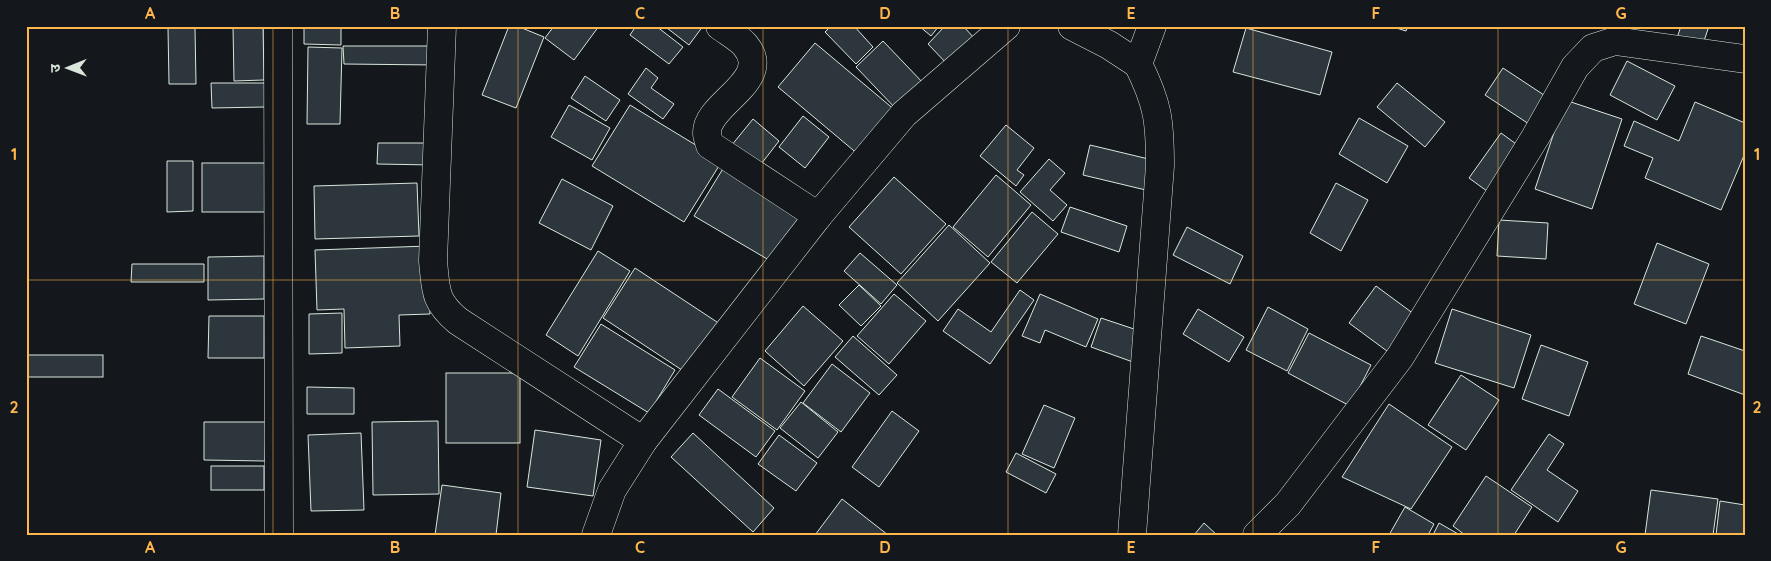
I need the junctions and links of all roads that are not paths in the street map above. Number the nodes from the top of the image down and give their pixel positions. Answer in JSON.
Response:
{"nodes":[{"id":1,"x":278,"y":26,"type":"edge"},
{"id":2,"x":442,"y":26,"type":"edge"},
{"id":3,"x":720,"y":26,"type":"edge"},
{"id":4,"x":1006,"y":26,"type":"edge"},
{"id":5,"x":1072,"y":26,"type":"edge"},
{"id":6,"x":1152,"y":26,"type":"edge"},
{"id":7,"x":1745,"y":59,"type":"edge"},
{"id":8,"x":1138,"y":64,"type":"junction"},
{"id":9,"x":818,"y":216,"type":"junction"},
{"id":10,"x":643,"y":441,"type":"junction"},
{"id":11,"x":597,"y":534,"type":"edge"},
{"id":12,"x":279,"y":535,"type":"edge"},
{"id":13,"x":1132,"y":535,"type":"edge"},
{"id":14,"x":1257,"y":535,"type":"edge"}],
"edges":[{"from":1,"to":12,"type":"street"},
{"from":2,"to":10,"type":"street"},
{"from":3,"to":9,"type":"street"},
{"from":4,"to":9,"type":"street"},
{"from":5,"to":8,"type":"street"},
{"from":6,"to":8,"type":"street"},
{"from":7,"to":14,"type":"street"},
{"from":8,"to":13,"type":"street"},
{"from":9,"to":10,"type":"street"},
{"from":10,"to":11,"type":"street"}]}
